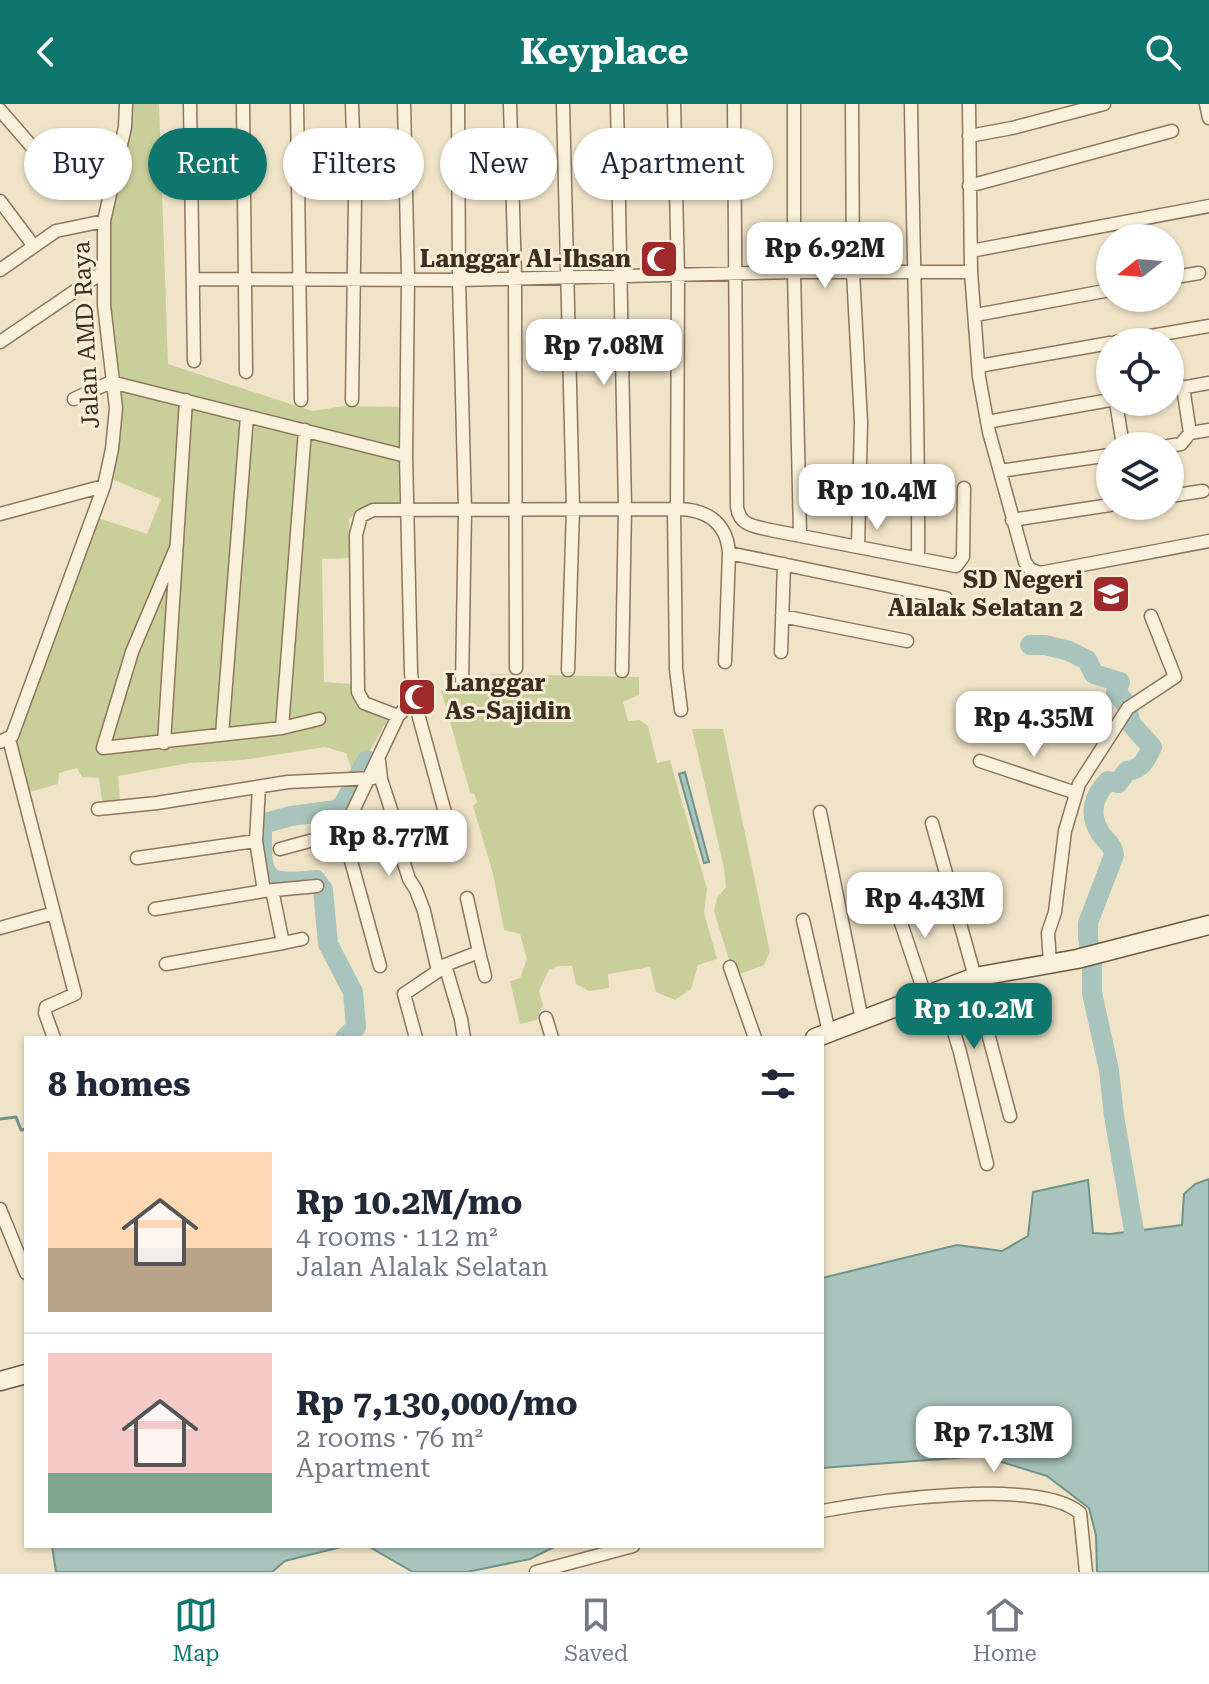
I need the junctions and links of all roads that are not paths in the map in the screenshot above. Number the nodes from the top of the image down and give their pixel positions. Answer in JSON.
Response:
{"nodes":[{"id":1,"x":126,"y":104,"type":"edge"},
{"id":2,"x":190,"y":104,"type":"edge"},
{"id":3,"x":243,"y":104,"type":"edge"},
{"id":4,"x":297,"y":104,"type":"edge"},
{"id":5,"x":352,"y":104,"type":"edge"},
{"id":6,"x":404,"y":104,"type":"edge"},
{"id":7,"x":458,"y":104,"type":"edge"},
{"id":8,"x":510,"y":104,"type":"edge"},
{"id":9,"x":563,"y":104,"type":"edge"},
{"id":10,"x":617,"y":104,"type":"edge"},
{"id":11,"x":674,"y":104,"type":"edge"},
{"id":12,"x":734,"y":104,"type":"edge"},
{"id":13,"x":794,"y":104,"type":"edge"},
{"id":14,"x":852,"y":104,"type":"edge"},
{"id":15,"x":911,"y":104,"type":"edge"},
{"id":16,"x":969,"y":104,"type":"edge"},
{"id":17,"x":1104,"y":104,"type":"edge"},
{"id":18,"x":1206,"y":104,"type":"edge"},
{"id":19,"x":0,"y":110,"type":"edge"},
{"id":20,"x":1209,"y":118,"type":"edge"},
{"id":21,"x":1172,"y":131,"type":"dead end"},
{"id":22,"x":969,"y":136,"type":"junction"},
{"id":23,"x":24,"y":138,"type":"edge"},
{"id":24,"x":969,"y":186,"type":"junction"},
{"id":25,"x":0,"y":201,"type":"edge"},
{"id":26,"x":1209,"y":206,"type":"edge"},
{"id":27,"x":104,"y":221,"type":"junction"},
{"id":28,"x":33,"y":245,"type":"junction"},
{"id":29,"x":971,"y":251,"type":"junction"},
{"id":30,"x":0,"y":270,"type":"edge"},
{"id":31,"x":913,"y":271,"type":"junction"},
{"id":32,"x":103,"y":272,"type":"junction"},
{"id":33,"x":794,"y":272,"type":"junction"},
{"id":34,"x":853,"y":272,"type":"junction"},
{"id":35,"x":971,"y":272,"type":"junction"},
{"id":36,"x":735,"y":273,"type":"junction"},
{"id":37,"x":1199,"y":273,"type":"dead end"},
{"id":38,"x":678,"y":275,"type":"junction"},
{"id":39,"x":619,"y":276,"type":"junction"},
{"id":40,"x":1184,"y":276,"type":"edge"},
{"id":41,"x":354,"y":278,"type":"junction"},
{"id":42,"x":408,"y":278,"type":"junction"},
{"id":43,"x":515,"y":278,"type":"junction"},
{"id":44,"x":567,"y":278,"type":"junction"},
{"id":45,"x":194,"y":279,"type":"junction"},
{"id":46,"x":247,"y":280,"type":"junction"},
{"id":47,"x":300,"y":280,"type":"junction"},
{"id":48,"x":459,"y":280,"type":"junction"},
{"id":49,"x":1096,"y":293,"type":"edge"},
{"id":50,"x":976,"y":315,"type":"junction"},
{"id":51,"x":1209,"y":326,"type":"edge"},
{"id":52,"x":1184,"y":330,"type":"edge"},
{"id":53,"x":0,"y":342,"type":"edge"},
{"id":54,"x":1096,"y":345,"type":"edge"},
{"id":55,"x":194,"y":361,"type":"dead end"},
{"id":56,"x":979,"y":366,"type":"junction"},
{"id":57,"x":246,"y":372,"type":"dead end"},
{"id":58,"x":111,"y":382,"type":"junction"},
{"id":59,"x":1209,"y":383,"type":"edge"},
{"id":60,"x":1184,"y":388,"type":"edge"},
{"id":61,"x":74,"y":399,"type":"dead end"},
{"id":62,"x":186,"y":400,"type":"junction"},
{"id":63,"x":301,"y":400,"type":"dead end"},
{"id":64,"x":352,"y":400,"type":"dead end"},
{"id":65,"x":1096,"y":403,"type":"edge"},
{"id":66,"x":1184,"y":413,"type":"edge"},
{"id":67,"x":247,"y":416,"type":"junction"},
{"id":68,"x":987,"y":422,"type":"junction"},
{"id":69,"x":305,"y":430,"type":"junction"},
{"id":70,"x":1209,"y":430,"type":"edge"},
{"id":71,"x":1190,"y":433,"type":"junction"},
{"id":72,"x":1184,"y":440,"type":"edge"},
{"id":73,"x":406,"y":456,"type":"junction"},
{"id":74,"x":1096,"y":457,"type":"edge"},
{"id":75,"x":1000,"y":471,"type":"junction"},
{"id":76,"x":104,"y":486,"type":"junction"},
{"id":77,"x":964,"y":488,"type":"dead end"},
{"id":78,"x":1203,"y":491,"type":"dead end"},
{"id":79,"x":1184,"y":494,"type":"edge"},
{"id":80,"x":1096,"y":507,"type":"edge"},
{"id":81,"x":516,"y":508,"type":"junction"},
{"id":82,"x":573,"y":508,"type":"junction"},
{"id":83,"x":625,"y":508,"type":"junction"},
{"id":84,"x":676,"y":509,"type":"junction"},
{"id":85,"x":465,"y":511,"type":"junction"},
{"id":86,"x":408,"y":512,"type":"junction"},
{"id":87,"x":0,"y":514,"type":"edge"},
{"id":88,"x":1012,"y":520,"type":"junction"},
{"id":89,"x":800,"y":534,"type":"junction"},
{"id":90,"x":1207,"y":546,"type":"edge"},
{"id":91,"x":858,"y":547,"type":"junction"},
{"id":92,"x":176,"y":548,"type":"junction"},
{"id":93,"x":729,"y":553,"type":"junction"},
{"id":94,"x":918,"y":557,"type":"junction"},
{"id":95,"x":784,"y":564,"type":"junction"},
{"id":96,"x":946,"y":598,"type":"dead end"},
{"id":97,"x":782,"y":616,"type":"junction"},
{"id":98,"x":1151,"y":616,"type":"dead end"},
{"id":99,"x":907,"y":641,"type":"dead end"},
{"id":100,"x":781,"y":652,"type":"dead end"},
{"id":101,"x":725,"y":662,"type":"dead end"},
{"id":102,"x":516,"y":668,"type":"dead end"},
{"id":103,"x":568,"y":670,"type":"dead end"},
{"id":104,"x":622,"y":671,"type":"dead end"},
{"id":105,"x":462,"y":685,"type":"dead end"},
{"id":106,"x":414,"y":699,"type":"junction"},
{"id":107,"x":681,"y":710,"type":"dead end"},
{"id":108,"x":398,"y":716,"type":"junction"},
{"id":109,"x":319,"y":719,"type":"dead end"},
{"id":110,"x":282,"y":728,"type":"junction"},
{"id":111,"x":222,"y":735,"type":"junction"},
{"id":112,"x":5,"y":740,"type":"edge"},
{"id":113,"x":164,"y":743,"type":"junction"},
{"id":114,"x":980,"y":761,"type":"dead end"},
{"id":115,"x":366,"y":778,"type":"junction"},
{"id":116,"x":259,"y":787,"type":"junction"},
{"id":117,"x":1076,"y":793,"type":"junction"},
{"id":118,"x":98,"y":809,"type":"dead end"},
{"id":119,"x":820,"y":812,"type":"dead end"},
{"id":120,"x":932,"y":823,"type":"dead end"},
{"id":121,"x":343,"y":832,"type":"junction"},
{"id":122,"x":256,"y":841,"type":"junction"},
{"id":123,"x":280,"y":849,"type":"dead end"},
{"id":124,"x":455,"y":849,"type":"dead end"},
{"id":125,"x":137,"y":858,"type":"dead end"},
{"id":126,"x":317,"y":886,"type":"dead end"},
{"id":127,"x":268,"y":891,"type":"junction"},
{"id":128,"x":892,"y":896,"type":"dead end"},
{"id":129,"x":467,"y":898,"type":"dead end"},
{"id":130,"x":155,"y":909,"type":"dead end"},
{"id":131,"x":54,"y":913,"type":"junction"},
{"id":132,"x":803,"y":920,"type":"dead end"},
{"id":133,"x":1209,"y":925,"type":"edge"},
{"id":134,"x":0,"y":928,"type":"edge"},
{"id":135,"x":302,"y":939,"type":"dead end"},
{"id":136,"x":283,"y":943,"type":"junction"},
{"id":137,"x":479,"y":952,"type":"junction"},
{"id":138,"x":1050,"y":963,"type":"junction"},
{"id":139,"x":166,"y":964,"type":"dead end"},
{"id":140,"x":380,"y":966,"type":"dead end"},
{"id":141,"x":730,"y":967,"type":"dead end"},
{"id":142,"x":442,"y":968,"type":"junction"},
{"id":143,"x":485,"y":976,"type":"dead end"},
{"id":144,"x":974,"y":977,"type":"junction"},
{"id":145,"x":933,"y":992,"type":"junction"},
{"id":146,"x":546,"y":1018,"type":"dead end"},
{"id":147,"x":862,"y":1020,"type":"junction"},
{"id":148,"x":822,"y":1035,"type":"edge"},
{"id":149,"x":53,"y":1036,"type":"edge"},
{"id":150,"x":415,"y":1036,"type":"edge"},
{"id":151,"x":464,"y":1036,"type":"edge"},
{"id":152,"x":551,"y":1036,"type":"edge"},
{"id":153,"x":754,"y":1036,"type":"edge"},
{"id":154,"x":1010,"y":1116,"type":"dead end"},
{"id":155,"x":987,"y":1164,"type":"dead end"},
{"id":156,"x":0,"y":1209,"type":"edge"},
{"id":157,"x":24,"y":1268,"type":"edge"},
{"id":158,"x":24,"y":1375,"type":"edge"},
{"id":159,"x":0,"y":1381,"type":"edge"},
{"id":160,"x":824,"y":1511,"type":"edge"},
{"id":161,"x":626,"y":1548,"type":"edge"},
{"id":162,"x":536,"y":1572,"type":"edge"},
{"id":163,"x":1086,"y":1572,"type":"edge"}],
"edges":[{"from":1,"to":27,"type":"street","name":"Jalan AMD Raya"},
{"from":2,"to":45,"type":"street"},
{"from":3,"to":46,"type":"street"},
{"from":4,"to":47,"type":"street"},
{"from":5,"to":41,"type":"street"},
{"from":6,"to":42,"type":"street"},
{"from":7,"to":48,"type":"street"},
{"from":8,"to":43,"type":"street"},
{"from":9,"to":44,"type":"street"},
{"from":10,"to":39,"type":"street"},
{"from":11,"to":38,"type":"street"},
{"from":12,"to":36,"type":"street"},
{"from":13,"to":33,"type":"street"},
{"from":14,"to":34,"type":"street"},
{"from":15,"to":31,"type":"street"},
{"from":16,"to":22,"type":"street"},
{"from":17,"to":22,"type":"street"},
{"from":18,"to":20,"type":"street"},
{"from":19,"to":23,"type":"street"},
{"from":21,"to":24,"type":"street"},
{"from":22,"to":24,"type":"street"},
{"from":24,"to":29,"type":"street"},
{"from":25,"to":28,"type":"street"},
{"from":26,"to":29,"type":"street"},
{"from":27,"to":28,"type":"street"},
{"from":27,"to":32,"type":"street","name":"Jalan AMD Raya"},
{"from":28,"to":30,"type":"street"},
{"from":29,"to":35,"type":"street"},
{"from":31,"to":34,"type":"street"},
{"from":31,"to":35,"type":"street"},
{"from":31,"to":94,"type":"street"},
{"from":32,"to":53,"type":"street"},
{"from":32,"to":58,"type":"street","name":"Jalan AMD Raya"},
{"from":33,"to":34,"type":"street"},
{"from":33,"to":36,"type":"street"},
{"from":33,"to":89,"type":"street"},
{"from":34,"to":91,"type":"street"},
{"from":35,"to":50,"type":"street"},
{"from":36,"to":38,"type":"street"},
{"from":36,"to":89,"type":"street"},
{"from":37,"to":40,"type":"street"},
{"from":38,"to":39,"type":"street"},
{"from":38,"to":84,"type":"street"},
{"from":39,"to":44,"type":"street"},
{"from":39,"to":83,"type":"street"},
{"from":41,"to":42,"type":"street"},
{"from":41,"to":47,"type":"street"},
{"from":41,"to":64,"type":"street"},
{"from":42,"to":48,"type":"street"},
{"from":42,"to":73,"type":"street"},
{"from":43,"to":44,"type":"street"},
{"from":43,"to":48,"type":"street"},
{"from":43,"to":81,"type":"street"},
{"from":44,"to":82,"type":"street"},
{"from":45,"to":46,"type":"street"},
{"from":45,"to":55,"type":"street"},
{"from":46,"to":47,"type":"street"},
{"from":46,"to":57,"type":"street"},
{"from":47,"to":63,"type":"street"},
{"from":48,"to":85,"type":"street"},
{"from":49,"to":50,"type":"street"},
{"from":50,"to":56,"type":"street"},
{"from":51,"to":52,"type":"street"},
{"from":54,"to":56,"type":"street"},
{"from":56,"to":68,"type":"street"},
{"from":58,"to":61,"type":"street"},
{"from":58,"to":62,"type":"street"},
{"from":58,"to":76,"type":"street","name":"Jalan AMD Raya"},
{"from":59,"to":60,"type":"street"},
{"from":62,"to":67,"type":"street"},
{"from":62,"to":92,"type":"street"},
{"from":65,"to":68,"type":"street"},
{"from":66,"to":71,"type":"street"},
{"from":67,"to":69,"type":"street"},
{"from":67,"to":111,"type":"street"},
{"from":68,"to":75,"type":"street"},
{"from":69,"to":73,"type":"street"},
{"from":69,"to":110,"type":"street"},
{"from":70,"to":71,"type":"street"},
{"from":71,"to":72,"type":"street"},
{"from":73,"to":86,"type":"street"},
{"from":74,"to":75,"type":"street"},
{"from":75,"to":88,"type":"street"},
{"from":76,"to":87,"type":"street"},
{"from":76,"to":112,"type":"street","name":"Jalan AMD Raya"},
{"from":77,"to":94,"type":"street"},
{"from":78,"to":79,"type":"street"},
{"from":80,"to":88,"type":"street"},
{"from":81,"to":82,"type":"street"},
{"from":81,"to":85,"type":"street"},
{"from":81,"to":102,"type":"street"},
{"from":82,"to":83,"type":"street"},
{"from":82,"to":103,"type":"street"},
{"from":83,"to":84,"type":"street"},
{"from":83,"to":104,"type":"street"},
{"from":84,"to":93,"type":"street"},
{"from":84,"to":107,"type":"street"},
{"from":85,"to":86,"type":"street"},
{"from":85,"to":105,"type":"street"},
{"from":86,"to":106,"type":"street"},
{"from":86,"to":108,"type":"street"},
{"from":88,"to":90,"type":"street"},
{"from":89,"to":91,"type":"street"},
{"from":91,"to":94,"type":"street"},
{"from":92,"to":113,"type":"street"},
{"from":92,"to":113,"type":"street"},
{"from":93,"to":95,"type":"street"},
{"from":93,"to":101,"type":"street"},
{"from":95,"to":96,"type":"street"},
{"from":95,"to":97,"type":"street"},
{"from":97,"to":99,"type":"street"},
{"from":97,"to":100,"type":"street"},
{"from":98,"to":117,"type":"street"},
{"from":106,"to":108,"type":"street"},
{"from":106,"to":124,"type":"street"},
{"from":108,"to":115,"type":"street"},
{"from":109,"to":110,"type":"street"},
{"from":110,"to":111,"type":"street"},
{"from":111,"to":113,"type":"street"},
{"from":112,"to":131,"type":"street","name":"Jalan AMD Raya"},
{"from":114,"to":117,"type":"street"},
{"from":115,"to":116,"type":"street"},
{"from":115,"to":121,"type":"street"},
{"from":115,"to":142,"type":"street"},
{"from":116,"to":118,"type":"street"},
{"from":116,"to":122,"type":"street"},
{"from":117,"to":138,"type":"street"},
{"from":119,"to":147,"type":"street"},
{"from":120,"to":144,"type":"street"},
{"from":121,"to":123,"type":"street"},
{"from":121,"to":140,"type":"street"},
{"from":122,"to":125,"type":"street"},
{"from":122,"to":127,"type":"street"},
{"from":126,"to":127,"type":"street"},
{"from":127,"to":130,"type":"street"},
{"from":127,"to":136,"type":"street"},
{"from":128,"to":145,"type":"street"},
{"from":129,"to":137,"type":"street"},
{"from":131,"to":134,"type":"street"},
{"from":131,"to":149,"type":"street","name":"Jalan AMD Raya"},
{"from":132,"to":148,"type":"street"},
{"from":133,"to":138,"type":"street"},
{"from":135,"to":136,"type":"street"},
{"from":136,"to":139,"type":"street"},
{"from":137,"to":142,"type":"street"},
{"from":137,"to":143,"type":"street"},
{"from":138,"to":144,"type":"street"},
{"from":141,"to":153,"type":"street"},
{"from":142,"to":150,"type":"street"},
{"from":142,"to":151,"type":"street"},
{"from":144,"to":145,"type":"street"},
{"from":144,"to":154,"type":"street"},
{"from":145,"to":147,"type":"street"},
{"from":145,"to":155,"type":"street"},
{"from":146,"to":152,"type":"street"},
{"from":147,"to":148,"type":"street"},
{"from":156,"to":157,"type":"street"},
{"from":158,"to":159,"type":"street"},
{"from":160,"to":163,"type":"street"},
{"from":161,"to":162,"type":"street"}]}
